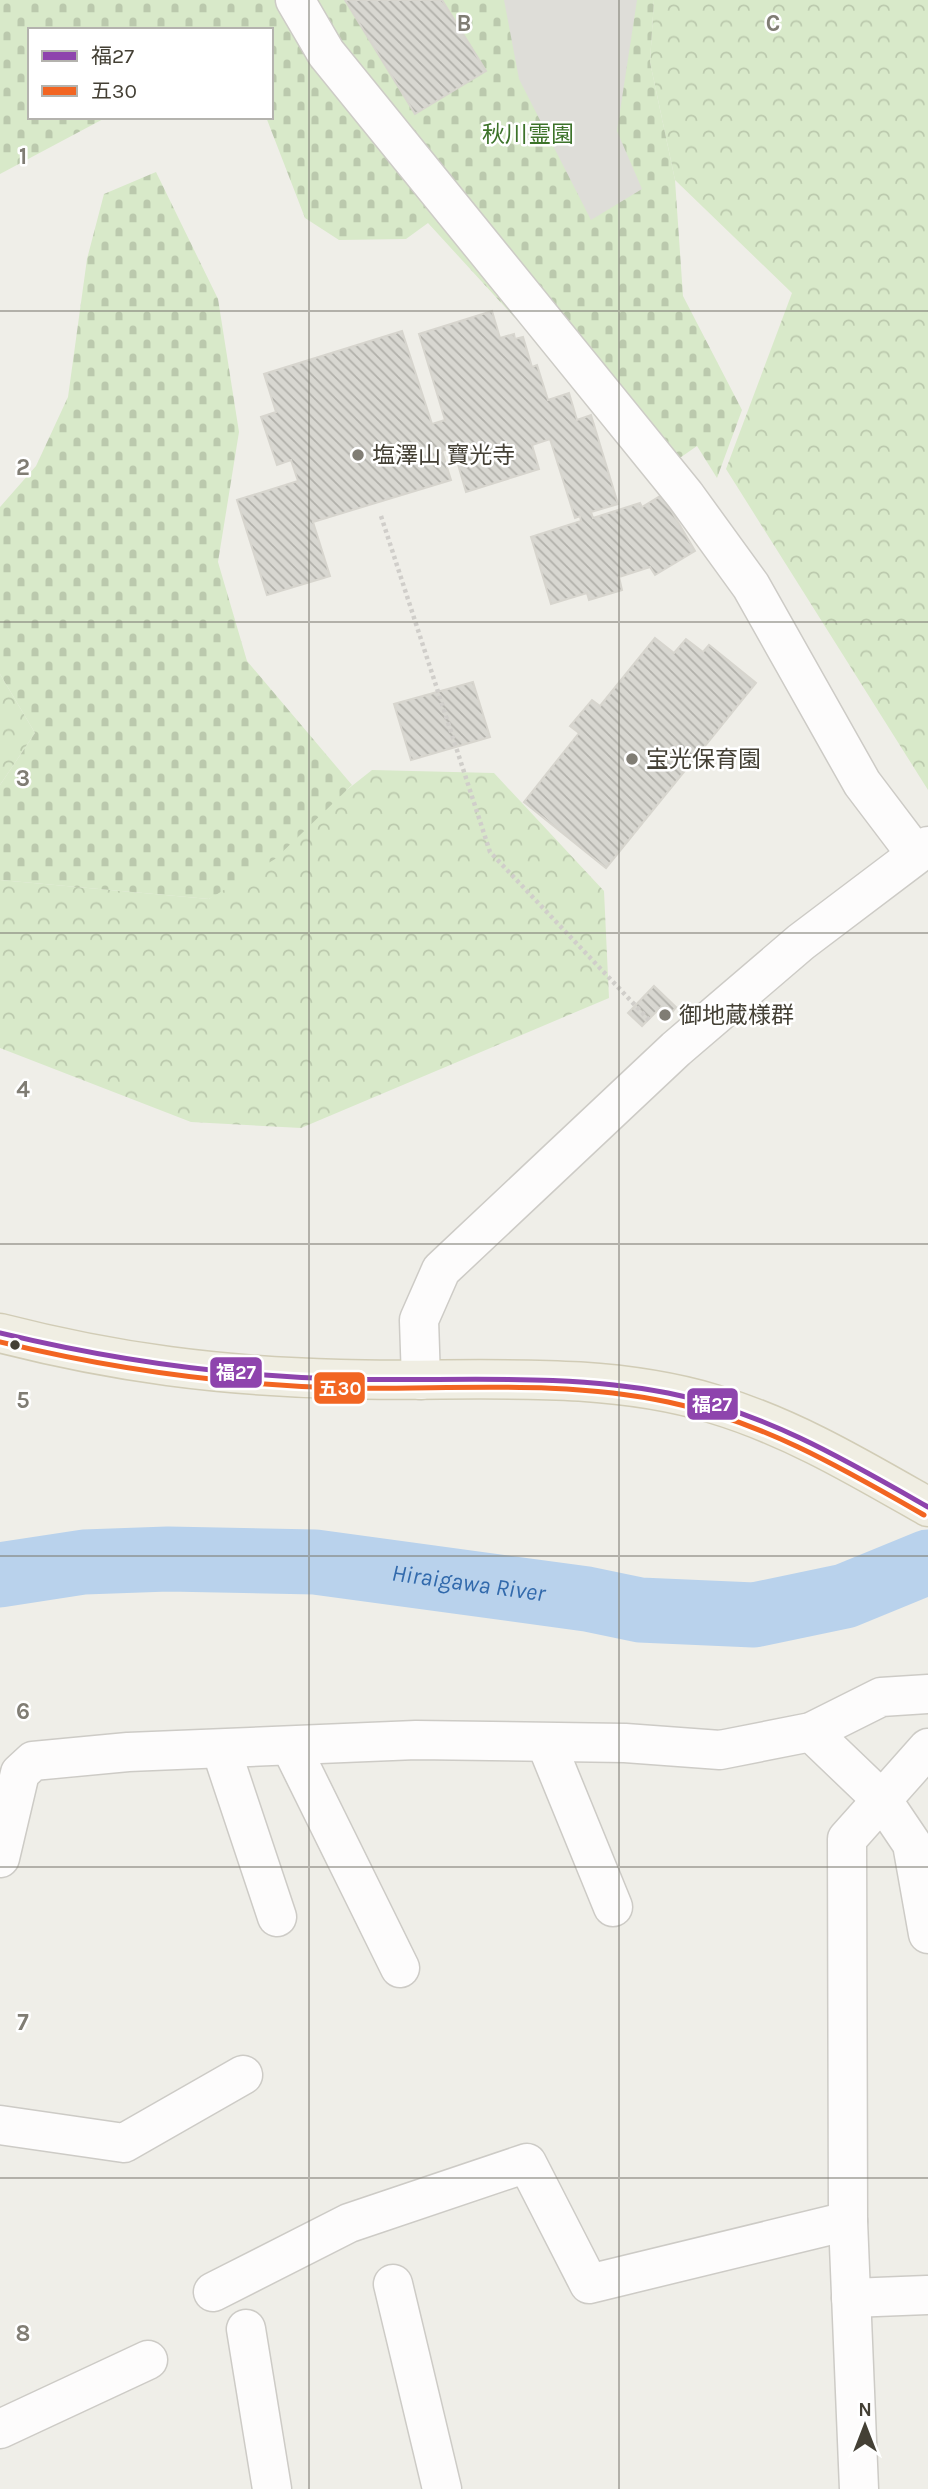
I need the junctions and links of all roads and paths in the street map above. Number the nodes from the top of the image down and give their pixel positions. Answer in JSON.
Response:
{"nodes":[{"id":1,"x":295,"y":0,"type":"edge"},
{"id":2,"x":381,"y":516,"type":"dead end"},
{"id":3,"x":922,"y":850,"type":"edge"},
{"id":4,"x":676,"y":1049,"type":"junction"},
{"id":5,"x":0,"y":1333,"type":"edge"},
{"id":6,"x":421,"y":1380,"type":"junction"},
{"id":7,"x":928,"y":1507,"type":"edge"},
{"id":8,"x":928,"y":1694,"type":"edge"},
{"id":9,"x":811,"y":1732,"type":"junction"},
{"id":10,"x":546,"y":1743,"type":"junction"},
{"id":11,"x":291,"y":1747,"type":"junction"},
{"id":12,"x":928,"y":1748,"type":"edge"},
{"id":13,"x":221,"y":1749,"type":"junction"},
{"id":14,"x":883,"y":1801,"type":"junction"},
{"id":15,"x":0,"y":1858,"type":"edge"},
{"id":16,"x":613,"y":1907,"type":"dead end"},
{"id":17,"x":277,"y":1917,"type":"dead end"},
{"id":18,"x":928,"y":1934,"type":"edge"},
{"id":19,"x":400,"y":1968,"type":"dead end"},
{"id":20,"x":243,"y":2075,"type":"dead end"},
{"id":21,"x":0,"y":2125,"type":"edge"},
{"id":22,"x":849,"y":2221,"type":"junction"},
{"id":23,"x":393,"y":2284,"type":"dead end"},
{"id":24,"x":213,"y":2292,"type":"dead end"},
{"id":25,"x":927,"y":2295,"type":"edge"},
{"id":26,"x":851,"y":2298,"type":"junction"},
{"id":27,"x":246,"y":2329,"type":"dead end"},
{"id":28,"x":148,"y":2360,"type":"dead end"},
{"id":29,"x":0,"y":2429,"type":"edge"},
{"id":30,"x":272,"y":2489,"type":"edge"},
{"id":31,"x":442,"y":2489,"type":"edge"},
{"id":32,"x":859,"y":2489,"type":"edge"}],
"edges":[{"from":1,"to":3,"type":"street"},
{"from":2,"to":4,"type":"path"},
{"from":3,"to":4,"type":"street"},
{"from":4,"to":6,"type":"street"},
{"from":5,"to":6,"type":"main road"},
{"from":6,"to":7,"type":"main road"},
{"from":8,"to":9,"type":"street"},
{"from":9,"to":10,"type":"street"},
{"from":9,"to":14,"type":"street"},
{"from":10,"to":11,"type":"street"},
{"from":10,"to":16,"type":"street"},
{"from":11,"to":13,"type":"street"},
{"from":11,"to":19,"type":"street"},
{"from":12,"to":14,"type":"street"},
{"from":13,"to":15,"type":"street"},
{"from":13,"to":17,"type":"street"},
{"from":14,"to":18,"type":"street"},
{"from":14,"to":22,"type":"street"},
{"from":20,"to":21,"type":"street"},
{"from":22,"to":24,"type":"street"},
{"from":22,"to":26,"type":"street"},
{"from":23,"to":31,"type":"street"},
{"from":25,"to":26,"type":"street"},
{"from":26,"to":32,"type":"street"},
{"from":27,"to":30,"type":"street"},
{"from":28,"to":29,"type":"street"}]}
